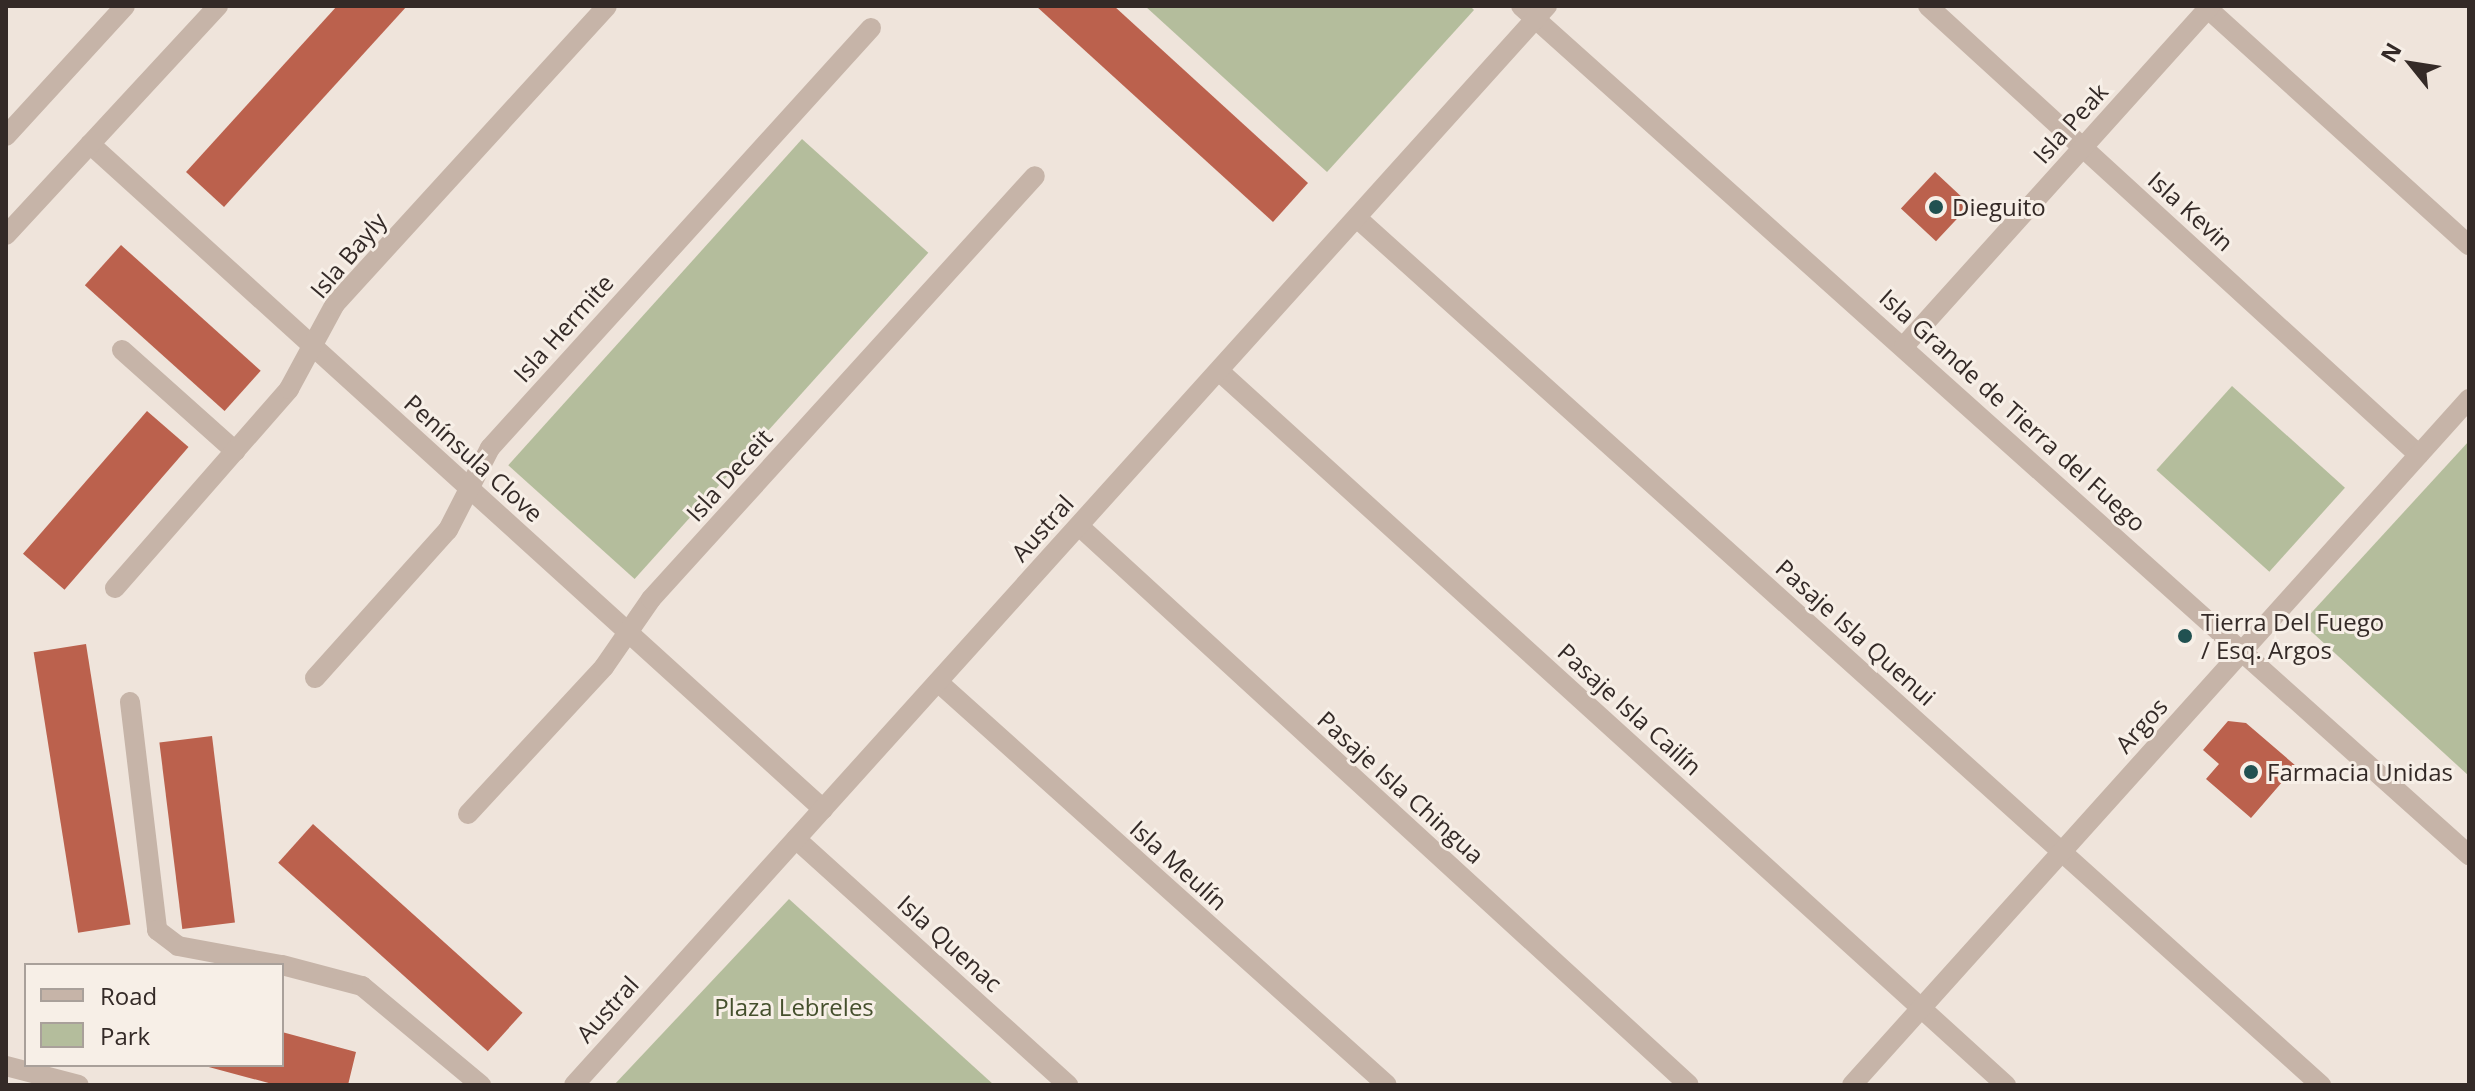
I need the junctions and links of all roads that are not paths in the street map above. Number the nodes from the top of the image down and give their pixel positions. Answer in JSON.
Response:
{"nodes":[{"id":1,"x":125,"y":6,"type":"edge"},
{"id":2,"x":218,"y":6,"type":"edge"},
{"id":3,"x":607,"y":6,"type":"edge"},
{"id":4,"x":1928,"y":6,"type":"edge"},
{"id":5,"x":2208,"y":7,"type":"edge"},
{"id":6,"x":1534,"y":10,"type":"edge"},
{"id":7,"x":871,"y":28,"type":"dead end"},
{"id":8,"x":6,"y":136,"type":"edge"},
{"id":9,"x":90,"y":144,"type":"junction"},
{"id":10,"x":2083,"y":147,"type":"junction"},
{"id":11,"x":1035,"y":176,"type":"dead end"},
{"id":12,"x":1357,"y":218,"type":"junction"},
{"id":13,"x":6,"y":235,"type":"edge"},
{"id":14,"x":2469,"y":245,"type":"edge"},
{"id":15,"x":1904,"y":346,"type":"junction"},
{"id":16,"x":312,"y":347,"type":"junction"},
{"id":17,"x":122,"y":350,"type":"dead end"},
{"id":18,"x":1219,"y":371,"type":"junction"},
{"id":19,"x":2469,"y":399,"type":"edge"},
{"id":20,"x":235,"y":451,"type":"junction"},
{"id":21,"x":2419,"y":455,"type":"junction"},
{"id":22,"x":469,"y":489,"type":"junction"},
{"id":23,"x":1079,"y":526,"type":"junction"},
{"id":24,"x":115,"y":588,"type":"dead end"},
{"id":25,"x":628,"y":632,"type":"junction"},
{"id":26,"x":2243,"y":651,"type":"junction"},
{"id":27,"x":315,"y":678,"type":"dead end"},
{"id":28,"x":938,"y":682,"type":"junction"},
{"id":29,"x":130,"y":702,"type":"dead end"},
{"id":30,"x":823,"y":809,"type":"junction"},
{"id":31,"x":468,"y":814,"type":"dead end"},
{"id":32,"x":796,"y":839,"type":"junction"},
{"id":33,"x":2062,"y":852,"type":"junction"},
{"id":34,"x":2469,"y":855,"type":"edge"},
{"id":35,"x":270,"y":963,"type":"edge"},
{"id":36,"x":284,"y":966,"type":"edge"},
{"id":37,"x":1921,"y":1008,"type":"junction"},
{"id":38,"x":6,"y":1066,"type":"edge"},
{"id":39,"x":79,"y":1085,"type":"edge"},
{"id":40,"x":481,"y":1085,"type":"edge"},
{"id":41,"x":574,"y":1085,"type":"edge"},
{"id":42,"x":1068,"y":1085,"type":"edge"},
{"id":43,"x":1387,"y":1085,"type":"edge"},
{"id":44,"x":1689,"y":1085,"type":"edge"},
{"id":45,"x":1852,"y":1085,"type":"edge"},
{"id":46,"x":2006,"y":1085,"type":"edge"},
{"id":47,"x":2321,"y":1085,"type":"edge"}],
"edges":[{"from":1,"to":8,"type":"street"},
{"from":2,"to":9,"type":"street"},
{"from":3,"to":16,"type":"street","name":"Isla Bayly"},
{"from":4,"to":10,"type":"street","name":"Isla Kevin"},
{"from":5,"to":10,"type":"street","name":"Isla Peak"},
{"from":5,"to":14,"type":"street"},
{"from":6,"to":12,"type":"street","name":"Austral"},
{"from":6,"to":15,"type":"street","name":"Isla Grande de Tierra del Fuego"},
{"from":7,"to":22,"type":"street","name":"Isla Hermite"},
{"from":9,"to":13,"type":"street"},
{"from":9,"to":16,"type":"street","name":"Península Clove"},
{"from":10,"to":15,"type":"street","name":"Isla Peak"},
{"from":10,"to":21,"type":"street","name":"Isla Kevin"},
{"from":11,"to":25,"type":"street","name":"Isla Deceit"},
{"from":12,"to":18,"type":"street","name":"Austral"},
{"from":12,"to":33,"type":"street","name":"Pasaje Isla Quenui"},
{"from":15,"to":26,"type":"street","name":"Isla Grande de Tierra del Fuego"},
{"from":16,"to":20,"type":"street","name":"Isla Bayly"},
{"from":16,"to":22,"type":"street","name":"Península Clove"},
{"from":17,"to":20,"type":"street"},
{"from":18,"to":23,"type":"street","name":"Austral"},
{"from":18,"to":37,"type":"street","name":"Pasaje Isla Cailín"},
{"from":19,"to":21,"type":"street","name":"Argos"},
{"from":20,"to":24,"type":"street","name":"Isla Bayly"},
{"from":21,"to":26,"type":"street","name":"Argos"},
{"from":22,"to":25,"type":"street","name":"Península Clove"},
{"from":22,"to":27,"type":"street","name":"Isla Hermite"},
{"from":23,"to":28,"type":"street","name":"Austral"},
{"from":23,"to":44,"type":"street","name":"Pasaje Isla Chingua"},
{"from":25,"to":30,"type":"street","name":"Península Clove"},
{"from":25,"to":31,"type":"street","name":"Isla Deceit"},
{"from":26,"to":33,"type":"street","name":"Argos"},
{"from":26,"to":34,"type":"street","name":"Isla Grande de Tierra del Fuego"},
{"from":28,"to":30,"type":"street","name":"Austral"},
{"from":28,"to":43,"type":"street","name":"Isla Meulín"},
{"from":29,"to":35,"type":"street"},
{"from":30,"to":32,"type":"street","name":"Austral"},
{"from":32,"to":41,"type":"street","name":"Austral"},
{"from":32,"to":42,"type":"street","name":"Isla Quenac"},
{"from":33,"to":37,"type":"street","name":"Argos"},
{"from":33,"to":47,"type":"street","name":"Pasaje Isla Quenui"},
{"from":36,"to":40,"type":"street"},
{"from":37,"to":45,"type":"street","name":"Argos"},
{"from":37,"to":46,"type":"street","name":"Pasaje Isla Cailín"},
{"from":38,"to":39,"type":"street"}]}
